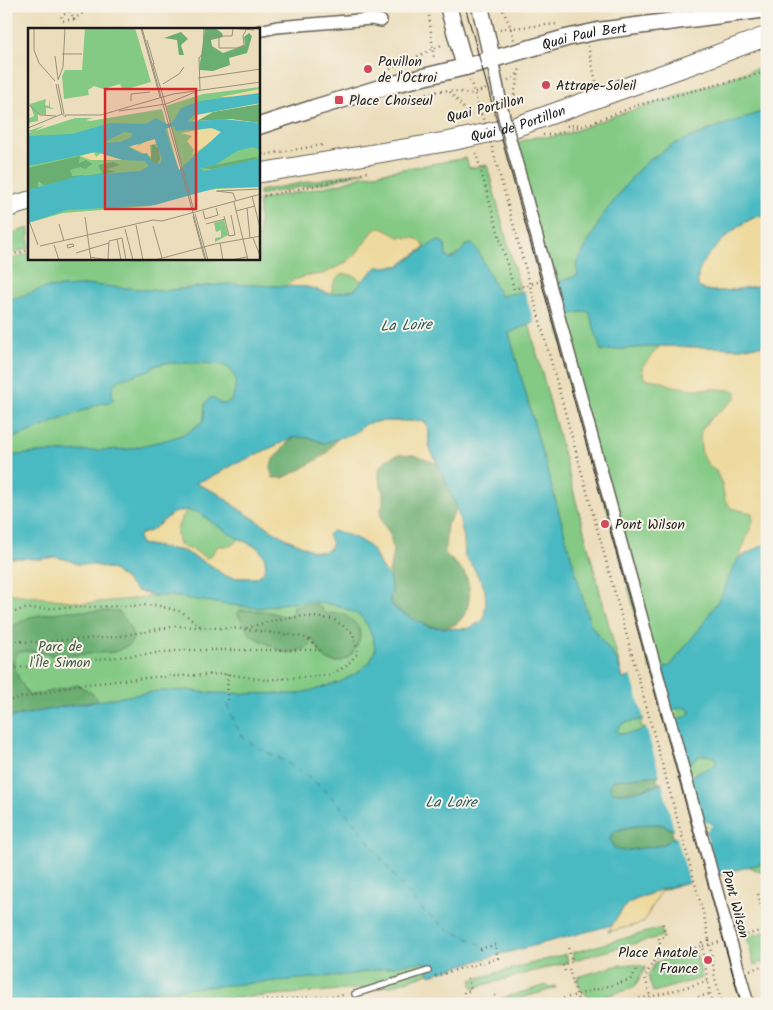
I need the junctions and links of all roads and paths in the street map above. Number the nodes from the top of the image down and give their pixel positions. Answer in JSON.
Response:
{"nodes":[{"id":1,"x":63,"y":6,"type":"edge"},
{"id":2,"x":428,"y":6,"type":"edge"},
{"id":3,"x":448,"y":6,"type":"edge"},
{"id":4,"x":480,"y":6,"type":"edge"},
{"id":5,"x":501,"y":6,"type":"edge"},
{"id":6,"x":767,"y":9,"type":"edge"},
{"id":7,"x":72,"y":10,"type":"edge"},
{"id":8,"x":74,"y":19,"type":"junction"},
{"id":9,"x":381,"y":21,"type":"dead end"},
{"id":10,"x":76,"y":23,"type":"dead end"},
{"id":11,"x":562,"y":24,"type":"dead end"},
{"id":12,"x":511,"y":28,"type":"junction"},
{"id":13,"x":493,"y":29,"type":"dead end"},
{"id":14,"x":260,"y":31,"type":"edge"},
{"id":15,"x":767,"y":36,"type":"edge"},
{"id":16,"x":449,"y":41,"type":"dead end"},
{"id":17,"x":515,"y":41,"type":"dead end"},
{"id":18,"x":587,"y":44,"type":"dead end"},
{"id":19,"x":432,"y":49,"type":"junction"},
{"id":20,"x":492,"y":59,"type":"junction"},
{"id":21,"x":520,"y":59,"type":"dead end"},
{"id":22,"x":434,"y":64,"type":"dead end"},
{"id":23,"x":465,"y":67,"type":"junction"},
{"id":24,"x":386,"y":71,"type":"dead end"},
{"id":25,"x":597,"y":84,"type":"dead end"},
{"id":26,"x":449,"y":90,"type":"junction"},
{"id":27,"x":475,"y":92,"type":"junction"},
{"id":28,"x":424,"y":93,"type":"dead end"},
{"id":29,"x":507,"y":107,"type":"junction"},
{"id":30,"x":471,"y":117,"type":"dead end"},
{"id":31,"x":489,"y":119,"type":"dead end"},
{"id":32,"x":479,"y":121,"type":"dead end"},
{"id":33,"x":591,"y":123,"type":"dead end"},
{"id":34,"x":260,"y":126,"type":"edge"},
{"id":35,"x":566,"y":126,"type":"dead end"},
{"id":36,"x":323,"y":145,"type":"dead end"},
{"id":37,"x":260,"y":151,"type":"edge"},
{"id":38,"x":476,"y":153,"type":"dead end"},
{"id":39,"x":260,"y":173,"type":"edge"},
{"id":40,"x":28,"y":201,"type":"edge"},
{"id":41,"x":6,"y":208,"type":"edge"},
{"id":42,"x":28,"y":250,"type":"edge"},
{"id":43,"x":6,"y":256,"type":"edge"},
{"id":44,"x":538,"y":282,"type":"dead end"},
{"id":45,"x":6,"y":616,"type":"edge"},
{"id":46,"x":202,"y":627,"type":"junction"},
{"id":47,"x":244,"y":629,"type":"junction"},
{"id":48,"x":6,"y":641,"type":"edge"},
{"id":49,"x":6,"y":668,"type":"edge"},
{"id":50,"x":227,"y":674,"type":"junction"},
{"id":51,"x":6,"y":701,"type":"edge"},
{"id":52,"x":228,"y":704,"type":"dead end"},
{"id":53,"x":758,"y":894,"type":"dead end"},
{"id":54,"x":767,"y":908,"type":"edge"},
{"id":55,"x":662,"y":921,"type":"dead end"},
{"id":56,"x":767,"y":928,"type":"edge"},
{"id":57,"x":729,"y":937,"type":"junction"},
{"id":58,"x":660,"y":944,"type":"dead end"},
{"id":59,"x":702,"y":944,"type":"junction"},
{"id":60,"x":712,"y":944,"type":"junction"},
{"id":61,"x":568,"y":947,"type":"dead end"},
{"id":62,"x":480,"y":949,"type":"dead end"},
{"id":63,"x":767,"y":965,"type":"edge"},
{"id":64,"x":569,"y":969,"type":"dead end"},
{"id":65,"x":428,"y":970,"type":"dead end"},
{"id":66,"x":565,"y":970,"type":"dead end"},
{"id":67,"x":637,"y":970,"type":"dead end"},
{"id":68,"x":739,"y":972,"type":"junction"},
{"id":69,"x":467,"y":975,"type":"dead end"},
{"id":70,"x":411,"y":976,"type":"junction"},
{"id":71,"x":708,"y":981,"type":"junction"},
{"id":72,"x":355,"y":994,"type":"joint"},
{"id":73,"x":710,"y":994,"type":"junction"},
{"id":74,"x":495,"y":995,"type":"dead end"},
{"id":75,"x":576,"y":995,"type":"junction"},
{"id":76,"x":650,"y":997,"type":"junction"},
{"id":77,"x":465,"y":998,"type":"dead end"},
{"id":78,"x":225,"y":1003,"type":"edge"},
{"id":79,"x":212,"y":1004,"type":"edge"},
{"id":80,"x":498,"y":1004,"type":"edge"},
{"id":81,"x":544,"y":1004,"type":"edge"},
{"id":82,"x":579,"y":1004,"type":"edge"},
{"id":83,"x":610,"y":1004,"type":"edge"},
{"id":84,"x":652,"y":1004,"type":"edge"},
{"id":85,"x":674,"y":1004,"type":"edge"},
{"id":86,"x":712,"y":1004,"type":"edge"},
{"id":87,"x":722,"y":1004,"type":"edge"},
{"id":88,"x":748,"y":1004,"type":"edge"}],
"edges":[{"from":1,"to":7,"type":"path"},
{"from":2,"to":19,"type":"path"},
{"from":3,"to":23,"type":"main road"},
{"from":4,"to":20,"type":"main road"},
{"from":5,"to":12,"type":"path"},
{"from":6,"to":20,"type":"main road","name":"Quai Paul Bert"},
{"from":7,"to":8,"type":"path"},
{"from":7,"to":8,"type":"path"},
{"from":7,"to":8,"type":"path"},
{"from":8,"to":10,"type":"path"},
{"from":9,"to":14,"type":"street"},
{"from":11,"to":12,"type":"path"},
{"from":12,"to":13,"type":"path"},
{"from":12,"to":17,"type":"path"},
{"from":15,"to":39,"type":"main road","name":"Quai de Portillon"},
{"from":16,"to":19,"type":"path"},
{"from":18,"to":25,"type":"path"},
{"from":19,"to":22,"type":"path"},
{"from":19,"to":24,"type":"path"},
{"from":20,"to":23,"type":"main road","name":"Quai Paul Bert"},
{"from":20,"to":29,"type":"street","name":"Pont Wilson"},
{"from":21,"to":29,"type":"path"},
{"from":23,"to":27,"type":"path"},
{"from":23,"to":34,"type":"main road"},
{"from":26,"to":27,"type":"path"},
{"from":26,"to":28,"type":"path"},
{"from":26,"to":30,"type":"path"},
{"from":27,"to":60,"type":"path","bridge":true},
{"from":29,"to":57,"type":"street","name":"Pont Wilson","bridge":true},
{"from":31,"to":32,"type":"path","name":"Quai Portillon"},
{"from":33,"to":35,"type":"path"},
{"from":36,"to":37,"type":"path"},
{"from":38,"to":44,"type":"path"},
{"from":40,"to":41,"type":"main road"},
{"from":42,"to":43,"type":"path"},
{"from":45,"to":46,"type":"path"},
{"from":46,"to":47,"type":"path"},
{"from":46,"to":48,"type":"path"},
{"from":47,"to":49,"type":"path"},
{"from":47,"to":50,"type":"path"},
{"from":50,"to":51,"type":"path"},
{"from":50,"to":52,"type":"path"},
{"from":53,"to":54,"type":"path"},
{"from":55,"to":58,"type":"path"},
{"from":56,"to":57,"type":"path"},
{"from":57,"to":68,"type":"street","name":"Pont Wilson"},
{"from":59,"to":60,"type":"path"},
{"from":59,"to":71,"type":"path"},
{"from":59,"to":76,"type":"path"},
{"from":60,"to":87,"type":"path"},
{"from":61,"to":66,"type":"path"},
{"from":62,"to":70,"type":"path"},
{"from":63,"to":68,"type":"path"},
{"from":64,"to":75,"type":"path"},
{"from":65,"to":70,"type":"lane"},
{"from":67,"to":75,"type":"path"},
{"from":68,"to":88,"type":"street","name":"Pont Wilson"},
{"from":69,"to":77,"type":"path"},
{"from":70,"to":72,"type":"lane"},
{"from":71,"to":73,"type":"path"},
{"from":71,"to":76,"type":"path"},
{"from":72,"to":78,"type":"path"},
{"from":73,"to":85,"type":"path"},
{"from":73,"to":86,"type":"path"},
{"from":74,"to":80,"type":"path"},
{"from":75,"to":81,"type":"path"},
{"from":75,"to":82,"type":"path"},
{"from":76,"to":83,"type":"path"},
{"from":76,"to":84,"type":"path"},
{"from":78,"to":79,"type":"path"}]}
